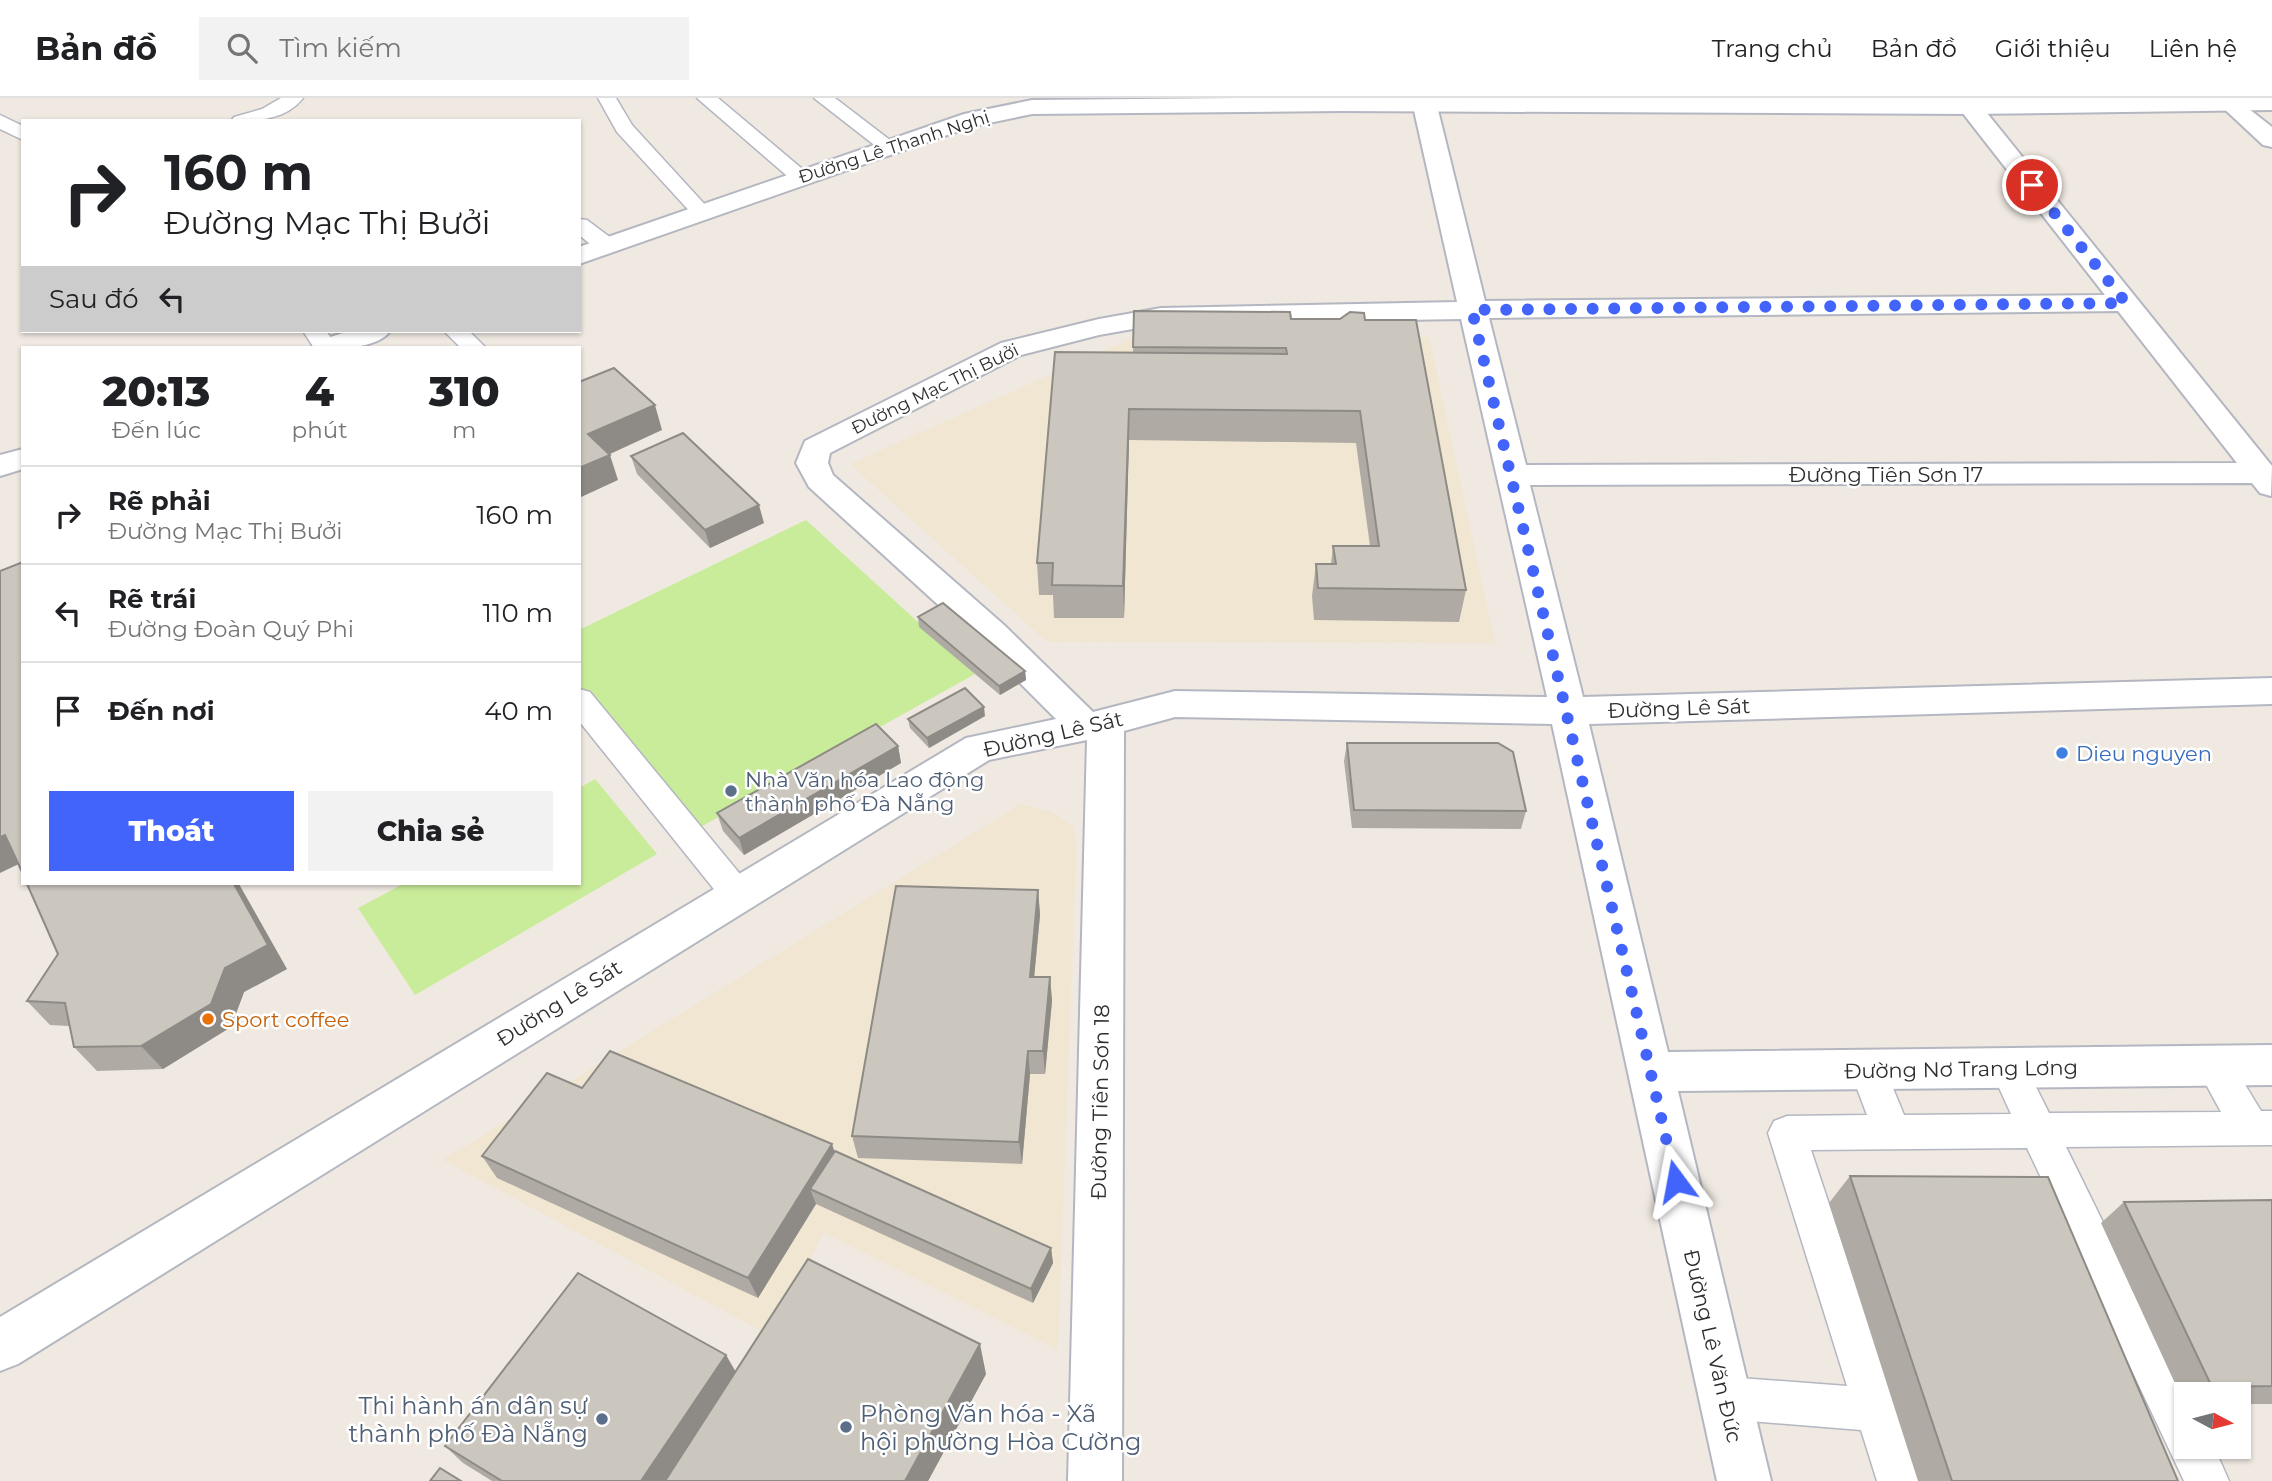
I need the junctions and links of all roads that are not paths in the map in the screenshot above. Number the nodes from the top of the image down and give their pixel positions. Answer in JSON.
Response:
{"nodes":[{"id":1,"x":294,"y":98,"type":"edge"},
{"id":2,"x":607,"y":98,"type":"edge"},
{"id":3,"x":706,"y":98,"type":"edge"},
{"id":4,"x":823,"y":98,"type":"edge"},
{"id":5,"x":1932,"y":102,"type":"edge"},
{"id":6,"x":2272,"y":103,"type":"edge"},
{"id":7,"x":2231,"y":104,"type":"junction"},
{"id":8,"x":1425,"y":106,"type":"junction"},
{"id":9,"x":1970,"y":107,"type":"junction"},
{"id":10,"x":248,"y":119,"type":"edge"},
{"id":11,"x":0,"y":121,"type":"edge"},
{"id":12,"x":21,"y":133,"type":"edge"},
{"id":13,"x":2272,"y":140,"type":"edge"},
{"id":14,"x":889,"y":147,"type":"junction"},
{"id":15,"x":800,"y":177,"type":"junction"},
{"id":16,"x":701,"y":212,"type":"junction"},
{"id":17,"x":581,"y":226,"type":"edge"},
{"id":18,"x":607,"y":246,"type":"junction"},
{"id":19,"x":581,"y":255,"type":"edge"},
{"id":20,"x":2126,"y":303,"type":"junction"},
{"id":21,"x":1472,"y":310,"type":"junction"},
{"id":22,"x":370,"y":333,"type":"edge"},
{"id":23,"x":458,"y":333,"type":"edge"},
{"id":24,"x":332,"y":346,"type":"edge"},
{"id":25,"x":472,"y":346,"type":"edge"},
{"id":26,"x":21,"y":459,"type":"edge"},
{"id":27,"x":0,"y":466,"type":"edge"},
{"id":28,"x":1512,"y":475,"type":"junction"},
{"id":29,"x":2266,"y":480,"type":"edge"},
{"id":30,"x":2272,"y":691,"type":"edge"},
{"id":31,"x":581,"y":701,"type":"edge"},
{"id":32,"x":1568,"y":711,"type":"junction"},
{"id":33,"x":1096,"y":725,"type":"junction"},
{"id":34,"x":737,"y":894,"type":"junction"},
{"id":35,"x":2272,"y":1065,"type":"edge"},
{"id":36,"x":2214,"y":1066,"type":"junction"},
{"id":37,"x":2008,"y":1068,"type":"junction"},
{"id":38,"x":1868,"y":1070,"type":"junction"},
{"id":39,"x":1651,"y":1072,"type":"junction"},
{"id":40,"x":2038,"y":1129,"type":"junction"},
{"id":41,"x":2262,"y":1129,"type":"edge"},
{"id":42,"x":1892,"y":1132,"type":"junction"},
{"id":43,"x":0,"y":1346,"type":"edge"},
{"id":44,"x":1726,"y":1398,"type":"junction"},
{"id":45,"x":1876,"y":1410,"type":"junction"},
{"id":46,"x":2174,"y":1411,"type":"edge"},
{"id":47,"x":2197,"y":1460,"type":"edge"},
{"id":48,"x":1095,"y":1481,"type":"edge"},
{"id":49,"x":1744,"y":1481,"type":"edge"},
{"id":50,"x":1899,"y":1481,"type":"edge"},
{"id":51,"x":2207,"y":1481,"type":"edge"}],
"edges":[{"from":1,"to":10,"type":"lane"},
{"from":2,"to":16,"type":"lane"},
{"from":3,"to":15,"type":"lane"},
{"from":4,"to":14,"type":"lane"},
{"from":5,"to":8,"type":"street","name":"Đường Lê Thanh Nghị"},
{"from":5,"to":9,"type":"street","name":"Đường Lê Thanh Nghị"},
{"from":6,"to":7,"type":"street","name":"Đường Lê Thanh Nghị"},
{"from":7,"to":9,"type":"street","name":"Đường Lê Thanh Nghị"},
{"from":7,"to":13,"type":"street"},
{"from":8,"to":14,"type":"street","name":"Đường Lê Thanh Nghị"},
{"from":8,"to":21,"type":"street","name":"Đường Lê Văn Đức"},
{"from":9,"to":20,"type":"street"},
{"from":11,"to":12,"type":"lane"},
{"from":14,"to":15,"type":"street","name":"Đường Lê Thanh Nghị"},
{"from":15,"to":16,"type":"street","name":"Đường Lê Thanh Nghị"},
{"from":16,"to":18,"type":"street","name":"Đường Lê Thanh Nghị"},
{"from":17,"to":18,"type":"lane"},
{"from":18,"to":19,"type":"street","name":"Đường Lê Thanh Nghị"},
{"from":20,"to":21,"type":"street","name":"Đường Mạc Thị Bưởi"},
{"from":20,"to":29,"type":"street"},
{"from":21,"to":28,"type":"street","name":"Đường Lê Văn Đức"},
{"from":21,"to":33,"type":"street","name":"Đường Mạc Thị Bưởi"},
{"from":22,"to":24,"type":"street"},
{"from":23,"to":25,"type":"lane"},
{"from":26,"to":27,"type":"street"},
{"from":28,"to":29,"type":"street","name":"Đường Tiên Sơn 17"},
{"from":28,"to":32,"type":"street","name":"Đường Lê Văn Đức"},
{"from":30,"to":32,"type":"street","name":"Đường Lê Sát"},
{"from":31,"to":34,"type":"lane"},
{"from":32,"to":33,"type":"street","name":"Đường Lê Sát"},
{"from":32,"to":39,"type":"street","name":"Đường Lê Văn Đức"},
{"from":33,"to":34,"type":"street","name":"Đường Lê Sát"},
{"from":33,"to":48,"type":"street","name":"Đường Tiên Sơn 18"},
{"from":34,"to":43,"type":"street","name":"Đường Lê Sát"},
{"from":35,"to":36,"type":"street","name":"Đường Nơ Trang Lơng"},
{"from":36,"to":37,"type":"street","name":"Đường Nơ Trang Lơng"},
{"from":36,"to":41,"type":"lane"},
{"from":37,"to":38,"type":"street","name":"Đường Nơ Trang Lơng"},
{"from":37,"to":40,"type":"lane"},
{"from":38,"to":39,"type":"street","name":"Đường Nơ Trang Lơng"},
{"from":38,"to":42,"type":"lane"},
{"from":39,"to":44,"type":"street","name":"Đường Lê Văn Đức"},
{"from":40,"to":41,"type":"lane"},
{"from":40,"to":42,"type":"lane"},
{"from":40,"to":46,"type":"lane"},
{"from":42,"to":45,"type":"lane"},
{"from":44,"to":45,"type":"lane"},
{"from":44,"to":49,"type":"street","name":"Đường Lê Văn Đức"},
{"from":45,"to":50,"type":"lane"},
{"from":47,"to":51,"type":"lane"}]}
